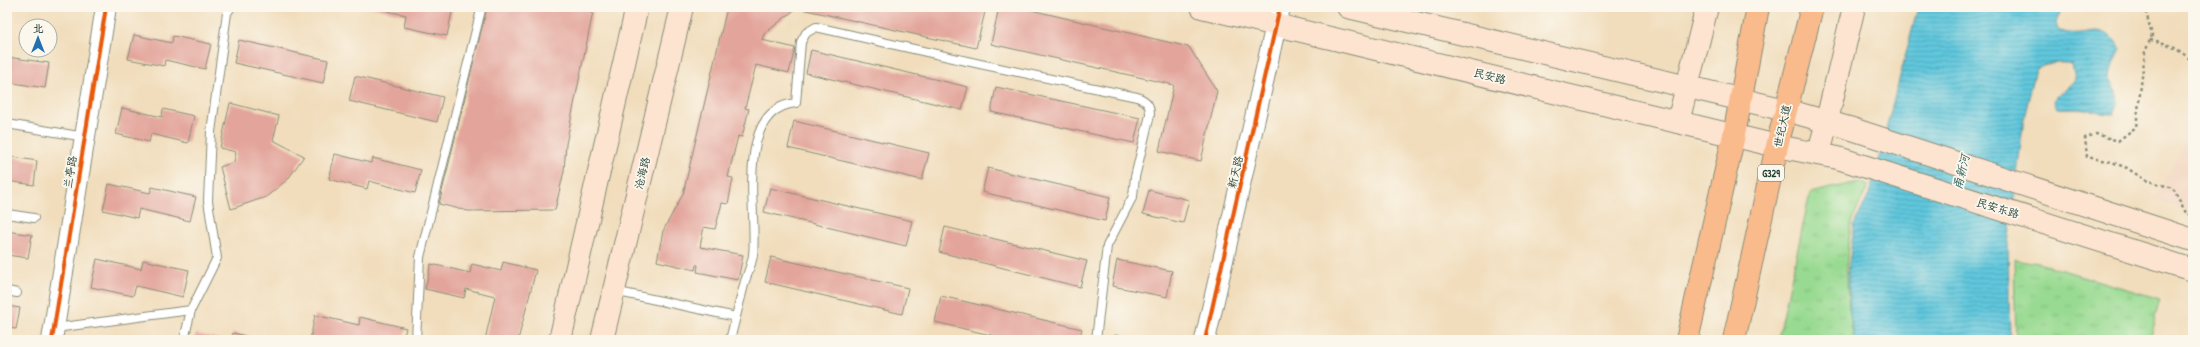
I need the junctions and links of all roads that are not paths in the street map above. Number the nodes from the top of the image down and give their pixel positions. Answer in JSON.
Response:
{"nodes":[{"id":1,"x":106,"y":7,"type":"edge"},
{"id":2,"x":231,"y":7,"type":"edge"},
{"id":3,"x":479,"y":7,"type":"edge"},
{"id":4,"x":637,"y":7,"type":"edge"},
{"id":5,"x":682,"y":7,"type":"edge"},
{"id":6,"x":1202,"y":7,"type":"edge"},
{"id":7,"x":1348,"y":7,"type":"edge"},
{"id":8,"x":1707,"y":7,"type":"edge"},
{"id":9,"x":1758,"y":7,"type":"edge"},
{"id":10,"x":1812,"y":7,"type":"edge"},
{"id":11,"x":1854,"y":7,"type":"edge"},
{"id":12,"x":1279,"y":16,"type":"edge"},
{"id":13,"x":1687,"y":87,"type":"junction"},
{"id":14,"x":1741,"y":100,"type":"junction"},
{"id":15,"x":1786,"y":110,"type":"junction"},
{"id":16,"x":1678,"y":122,"type":"junction"},
{"id":17,"x":1827,"y":122,"type":"junction"},
{"id":18,"x":7,"y":124,"type":"edge"},
{"id":19,"x":1734,"y":135,"type":"junction"},
{"id":20,"x":85,"y":137,"type":"junction"},
{"id":21,"x":1777,"y":146,"type":"junction"},
{"id":22,"x":1828,"y":156,"type":"junction"},
{"id":23,"x":7,"y":214,"type":"edge"},
{"id":24,"x":34,"y":218,"type":"dead end"},
{"id":25,"x":2193,"y":240,"type":"edge"},
{"id":26,"x":2193,"y":270,"type":"edge"},
{"id":27,"x":7,"y":291,"type":"edge"},
{"id":28,"x":613,"y":291,"type":"junction"},
{"id":29,"x":17,"y":293,"type":"dead end"},
{"id":30,"x":191,"y":310,"type":"junction"},
{"id":31,"x":736,"y":317,"type":"junction"},
{"id":32,"x":53,"y":334,"type":"edge"},
{"id":33,"x":184,"y":340,"type":"edge"},
{"id":34,"x":416,"y":340,"type":"edge"},
{"id":35,"x":560,"y":340,"type":"edge"},
{"id":36,"x":602,"y":340,"type":"edge"},
{"id":37,"x":730,"y":340,"type":"edge"},
{"id":38,"x":1096,"y":340,"type":"edge"},
{"id":39,"x":1206,"y":340,"type":"edge"},
{"id":40,"x":1687,"y":340,"type":"edge"},
{"id":41,"x":1734,"y":340,"type":"edge"}],
"edges":[{"from":1,"to":20,"type":"street","name":"兰亭路"},
{"from":2,"to":30,"type":"lane"},
{"from":3,"to":34,"type":"lane"},
{"from":4,"to":35,"type":"main road"},
{"from":5,"to":28,"type":"main road","name":"沧海路"},
{"from":6,"to":12,"type":"main road","name":"民安路"},
{"from":7,"to":13,"type":"main road"},
{"from":8,"to":13,"type":"main road"},
{"from":9,"to":14,"type":"highway"},
{"from":10,"to":15,"type":"highway","name":"世纪大道","number":"G329"},
{"from":11,"to":17,"type":"main road"},
{"from":12,"to":16,"type":"main road","name":"民安路"},
{"from":12,"to":39,"type":"street","name":"新天路"},
{"from":13,"to":14,"type":"main road"},
{"from":13,"to":16,"type":"main road"},
{"from":14,"to":15,"type":"main road"},
{"from":14,"to":19,"type":"highway"},
{"from":15,"to":17,"type":"main road"},
{"from":15,"to":21,"type":"highway","name":"世纪大道","number":"G329"},
{"from":16,"to":19,"type":"main road","name":"民安路"},
{"from":17,"to":22,"type":"main road"},
{"from":17,"to":25,"type":"main road"},
{"from":18,"to":20,"type":"lane"},
{"from":19,"to":21,"type":"main road","name":"民安路"},
{"from":19,"to":40,"type":"highway"},
{"from":20,"to":32,"type":"street","name":"兰亭路"},
{"from":21,"to":22,"type":"main road","name":"民安东路"},
{"from":21,"to":41,"type":"highway","name":"世纪大道","number":"G329"},
{"from":22,"to":26,"type":"main road","name":"民安东路"},
{"from":23,"to":24,"type":"lane"},
{"from":27,"to":29,"type":"lane"},
{"from":28,"to":31,"type":"lane"},
{"from":28,"to":36,"type":"main road","name":"沧海路"},
{"from":30,"to":32,"type":"lane"},
{"from":30,"to":33,"type":"lane"},
{"from":31,"to":37,"type":"lane"},
{"from":31,"to":38,"type":"lane"}]}
